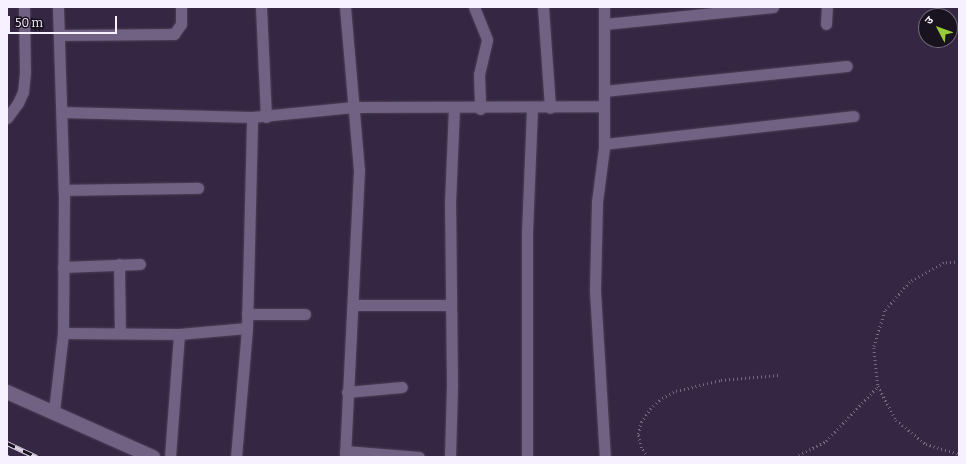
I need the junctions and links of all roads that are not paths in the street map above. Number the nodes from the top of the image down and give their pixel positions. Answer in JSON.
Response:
{"nodes":[{"id":1,"x":24,"y":7,"type":"edge"},
{"id":2,"x":58,"y":7,"type":"edge"},
{"id":3,"x":181,"y":7,"type":"edge"},
{"id":4,"x":261,"y":7,"type":"edge"},
{"id":5,"x":345,"y":7,"type":"edge"},
{"id":6,"x":474,"y":7,"type":"edge"},
{"id":7,"x":543,"y":7,"type":"edge"},
{"id":8,"x":604,"y":7,"type":"edge"},
{"id":9,"x":773,"y":7,"type":"edge"},
{"id":10,"x":826,"y":7,"type":"edge"},
{"id":11,"x":605,"y":24,"type":"junction"},
{"id":12,"x":826,"y":24,"type":"dead end"},
{"id":13,"x":59,"y":35,"type":"junction"},
{"id":14,"x":847,"y":66,"type":"dead end"},
{"id":15,"x":604,"y":91,"type":"junction"},
{"id":16,"x":604,"y":106,"type":"junction"},
{"id":17,"x":354,"y":107,"type":"junction"},
{"id":18,"x":480,"y":108,"type":"junction"},
{"id":19,"x":532,"y":108,"type":"junction"},
{"id":20,"x":550,"y":108,"type":"junction"},
{"id":21,"x":454,"y":109,"type":"junction"},
{"id":22,"x":62,"y":112,"type":"junction"},
{"id":23,"x":853,"y":116,"type":"dead end"},
{"id":24,"x":252,"y":117,"type":"junction"},
{"id":25,"x":266,"y":117,"type":"junction"},
{"id":26,"x":7,"y":118,"type":"edge"},
{"id":27,"x":604,"y":144,"type":"junction"},
{"id":28,"x":198,"y":188,"type":"dead end"},
{"id":29,"x":64,"y":190,"type":"junction"},
{"id":30,"x":119,"y":264,"type":"junction"},
{"id":31,"x":140,"y":264,"type":"dead end"},
{"id":32,"x":63,"y":267,"type":"junction"},
{"id":33,"x":354,"y":305,"type":"junction"},
{"id":34,"x":451,"y":305,"type":"junction"},
{"id":35,"x":247,"y":314,"type":"junction"},
{"id":36,"x":305,"y":314,"type":"dead end"},
{"id":37,"x":247,"y":328,"type":"junction"},
{"id":38,"x":64,"y":333,"type":"junction"},
{"id":39,"x":120,"y":333,"type":"junction"},
{"id":40,"x":179,"y":334,"type":"junction"},
{"id":41,"x":402,"y":387,"type":"dead end"},
{"id":42,"x":7,"y":392,"type":"edge"},
{"id":43,"x":347,"y":392,"type":"junction"},
{"id":44,"x":54,"y":411,"type":"junction"},
{"id":45,"x":345,"y":454,"type":"edge"},
{"id":46,"x":154,"y":457,"type":"edge"},
{"id":47,"x":170,"y":457,"type":"edge"},
{"id":48,"x":236,"y":457,"type":"edge"},
{"id":49,"x":419,"y":457,"type":"edge"},
{"id":50,"x":450,"y":457,"type":"edge"},
{"id":51,"x":527,"y":457,"type":"edge"},
{"id":52,"x":605,"y":457,"type":"edge"}],
"edges":[{"from":1,"to":26,"type":"street"},
{"from":2,"to":13,"type":"street"},
{"from":3,"to":13,"type":"street"},
{"from":4,"to":25,"type":"street"},
{"from":5,"to":17,"type":"street"},
{"from":6,"to":18,"type":"street"},
{"from":7,"to":20,"type":"street"},
{"from":8,"to":11,"type":"street"},
{"from":9,"to":11,"type":"street"},
{"from":10,"to":12,"type":"street"},
{"from":11,"to":15,"type":"street"},
{"from":13,"to":22,"type":"street"},
{"from":14,"to":15,"type":"street"},
{"from":15,"to":16,"type":"street"},
{"from":16,"to":20,"type":"street"},
{"from":16,"to":27,"type":"street"},
{"from":17,"to":21,"type":"street"},
{"from":17,"to":25,"type":"street"},
{"from":17,"to":33,"type":"street"},
{"from":18,"to":19,"type":"street"},
{"from":18,"to":21,"type":"street"},
{"from":19,"to":20,"type":"street"},
{"from":19,"to":51,"type":"street"},
{"from":21,"to":34,"type":"street"},
{"from":22,"to":24,"type":"street"},
{"from":22,"to":29,"type":"street"},
{"from":23,"to":27,"type":"street"},
{"from":24,"to":25,"type":"street"},
{"from":24,"to":35,"type":"street"},
{"from":27,"to":52,"type":"street"},
{"from":28,"to":29,"type":"street"},
{"from":29,"to":32,"type":"street"},
{"from":30,"to":31,"type":"street"},
{"from":30,"to":32,"type":"street"},
{"from":30,"to":39,"type":"street"},
{"from":32,"to":38,"type":"street"},
{"from":33,"to":34,"type":"street"},
{"from":33,"to":43,"type":"street"},
{"from":34,"to":50,"type":"street"},
{"from":35,"to":36,"type":"street"},
{"from":35,"to":37,"type":"street"},
{"from":37,"to":40,"type":"street"},
{"from":37,"to":48,"type":"street"},
{"from":38,"to":39,"type":"street"},
{"from":38,"to":44,"type":"street"},
{"from":39,"to":40,"type":"street"},
{"from":40,"to":47,"type":"street"},
{"from":41,"to":43,"type":"street"},
{"from":42,"to":44,"type":"street"},
{"from":43,"to":45,"type":"street"},
{"from":44,"to":46,"type":"street"},
{"from":45,"to":49,"type":"street"}]}
